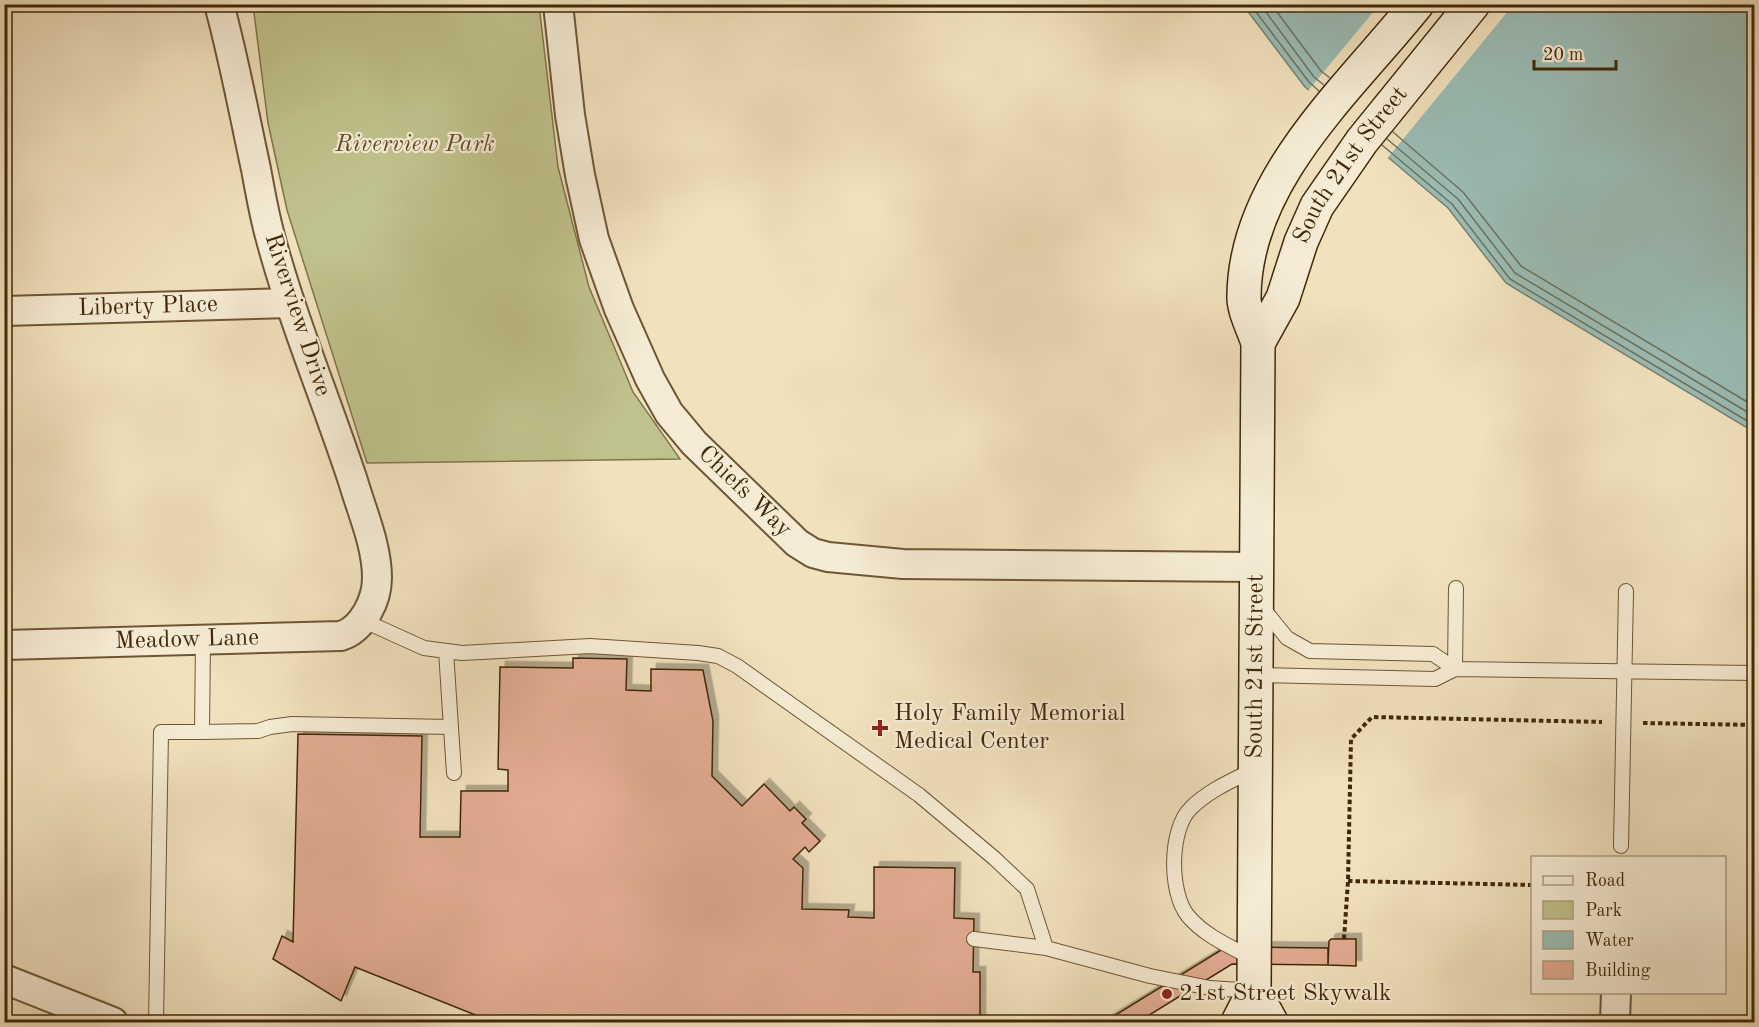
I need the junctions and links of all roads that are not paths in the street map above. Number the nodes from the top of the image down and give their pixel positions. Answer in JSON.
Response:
{"nodes":[{"id":1,"x":219,"y":4,"type":"edge"},
{"id":2,"x":558,"y":4,"type":"edge"},
{"id":3,"x":1417,"y":4,"type":"edge"},
{"id":4,"x":1473,"y":4,"type":"edge"},
{"id":5,"x":290,"y":303,"type":"junction"},
{"id":6,"x":4,"y":311,"type":"edge"},
{"id":7,"x":1258,"y":344,"type":"junction"},
{"id":8,"x":1256,"y":583,"type":"junction"},
{"id":9,"x":1456,"y":588,"type":"dead end"},
{"id":10,"x":1626,"y":591,"type":"dead end"},
{"id":11,"x":362,"y":620,"type":"junction"},
{"id":12,"x":203,"y":639,"type":"junction"},
{"id":13,"x":4,"y":645,"type":"edge"},
{"id":14,"x":446,"y":651,"type":"junction"},
{"id":15,"x":1455,"y":669,"type":"junction"},
{"id":16,"x":1624,"y":671,"type":"junction"},
{"id":17,"x":1755,"y":673,"type":"edge"},
{"id":18,"x":1256,"y":675,"type":"junction"},
{"id":19,"x":451,"y":727,"type":"junction"},
{"id":20,"x":202,"y":732,"type":"junction"},
{"id":21,"x":1255,"y":769,"type":"junction"},
{"id":22,"x":454,"y":773,"type":"dead end"},
{"id":23,"x":1621,"y":846,"type":"dead end"},
{"id":24,"x":974,"y":939,"type":"dead end"},
{"id":25,"x":1046,"y":948,"type":"junction"},
{"id":26,"x":1254,"y":975,"type":"junction"},
{"id":27,"x":4,"y":980,"type":"edge"},
{"id":28,"x":1616,"y":994,"type":"edge"},
{"id":29,"x":113,"y":1023,"type":"edge"},
{"id":30,"x":156,"y":1023,"type":"edge"},
{"id":31,"x":1238,"y":1023,"type":"edge"},
{"id":32,"x":1271,"y":1023,"type":"edge"},
{"id":33,"x":1615,"y":1023,"type":"edge"}],
"edges":[{"from":1,"to":5,"type":"street","name":"Riverview Drive"},
{"from":2,"to":8,"type":"street","name":"Chiefs Way"},
{"from":3,"to":7,"type":"main road","name":"South 21st Street"},
{"from":4,"to":7,"type":"main road","name":"South 21st Street"},
{"from":5,"to":6,"type":"street","name":"Liberty Place"},
{"from":5,"to":11,"type":"street","name":"Riverview Drive"},
{"from":7,"to":8,"type":"main road","name":"South 21st Street"},
{"from":8,"to":15,"type":"lane"},
{"from":8,"to":18,"type":"main road","name":"South 21st Street"},
{"from":9,"to":15,"type":"lane"},
{"from":10,"to":16,"type":"lane"},
{"from":11,"to":12,"type":"street","name":"Meadow Lane"},
{"from":11,"to":14,"type":"lane"},
{"from":12,"to":13,"type":"street","name":"Meadow Lane"},
{"from":12,"to":20,"type":"lane"},
{"from":14,"to":19,"type":"lane"},
{"from":14,"to":25,"type":"lane"},
{"from":15,"to":16,"type":"lane"},
{"from":15,"to":18,"type":"lane"},
{"from":16,"to":17,"type":"lane"},
{"from":16,"to":23,"type":"lane"},
{"from":18,"to":21,"type":"main road","name":"South 21st Street"},
{"from":19,"to":20,"type":"lane"},
{"from":19,"to":22,"type":"lane"},
{"from":20,"to":30,"type":"lane"},
{"from":21,"to":26,"type":"main road","name":"South 21st Street"},
{"from":21,"to":26,"type":"lane"},
{"from":24,"to":25,"type":"lane"},
{"from":25,"to":26,"type":"lane"},
{"from":26,"to":31,"type":"main road","name":"South 21st Street"},
{"from":26,"to":32,"type":"main road","name":"South 21st Street"},
{"from":27,"to":29,"type":"street"},
{"from":28,"to":33,"type":"street"}]}
